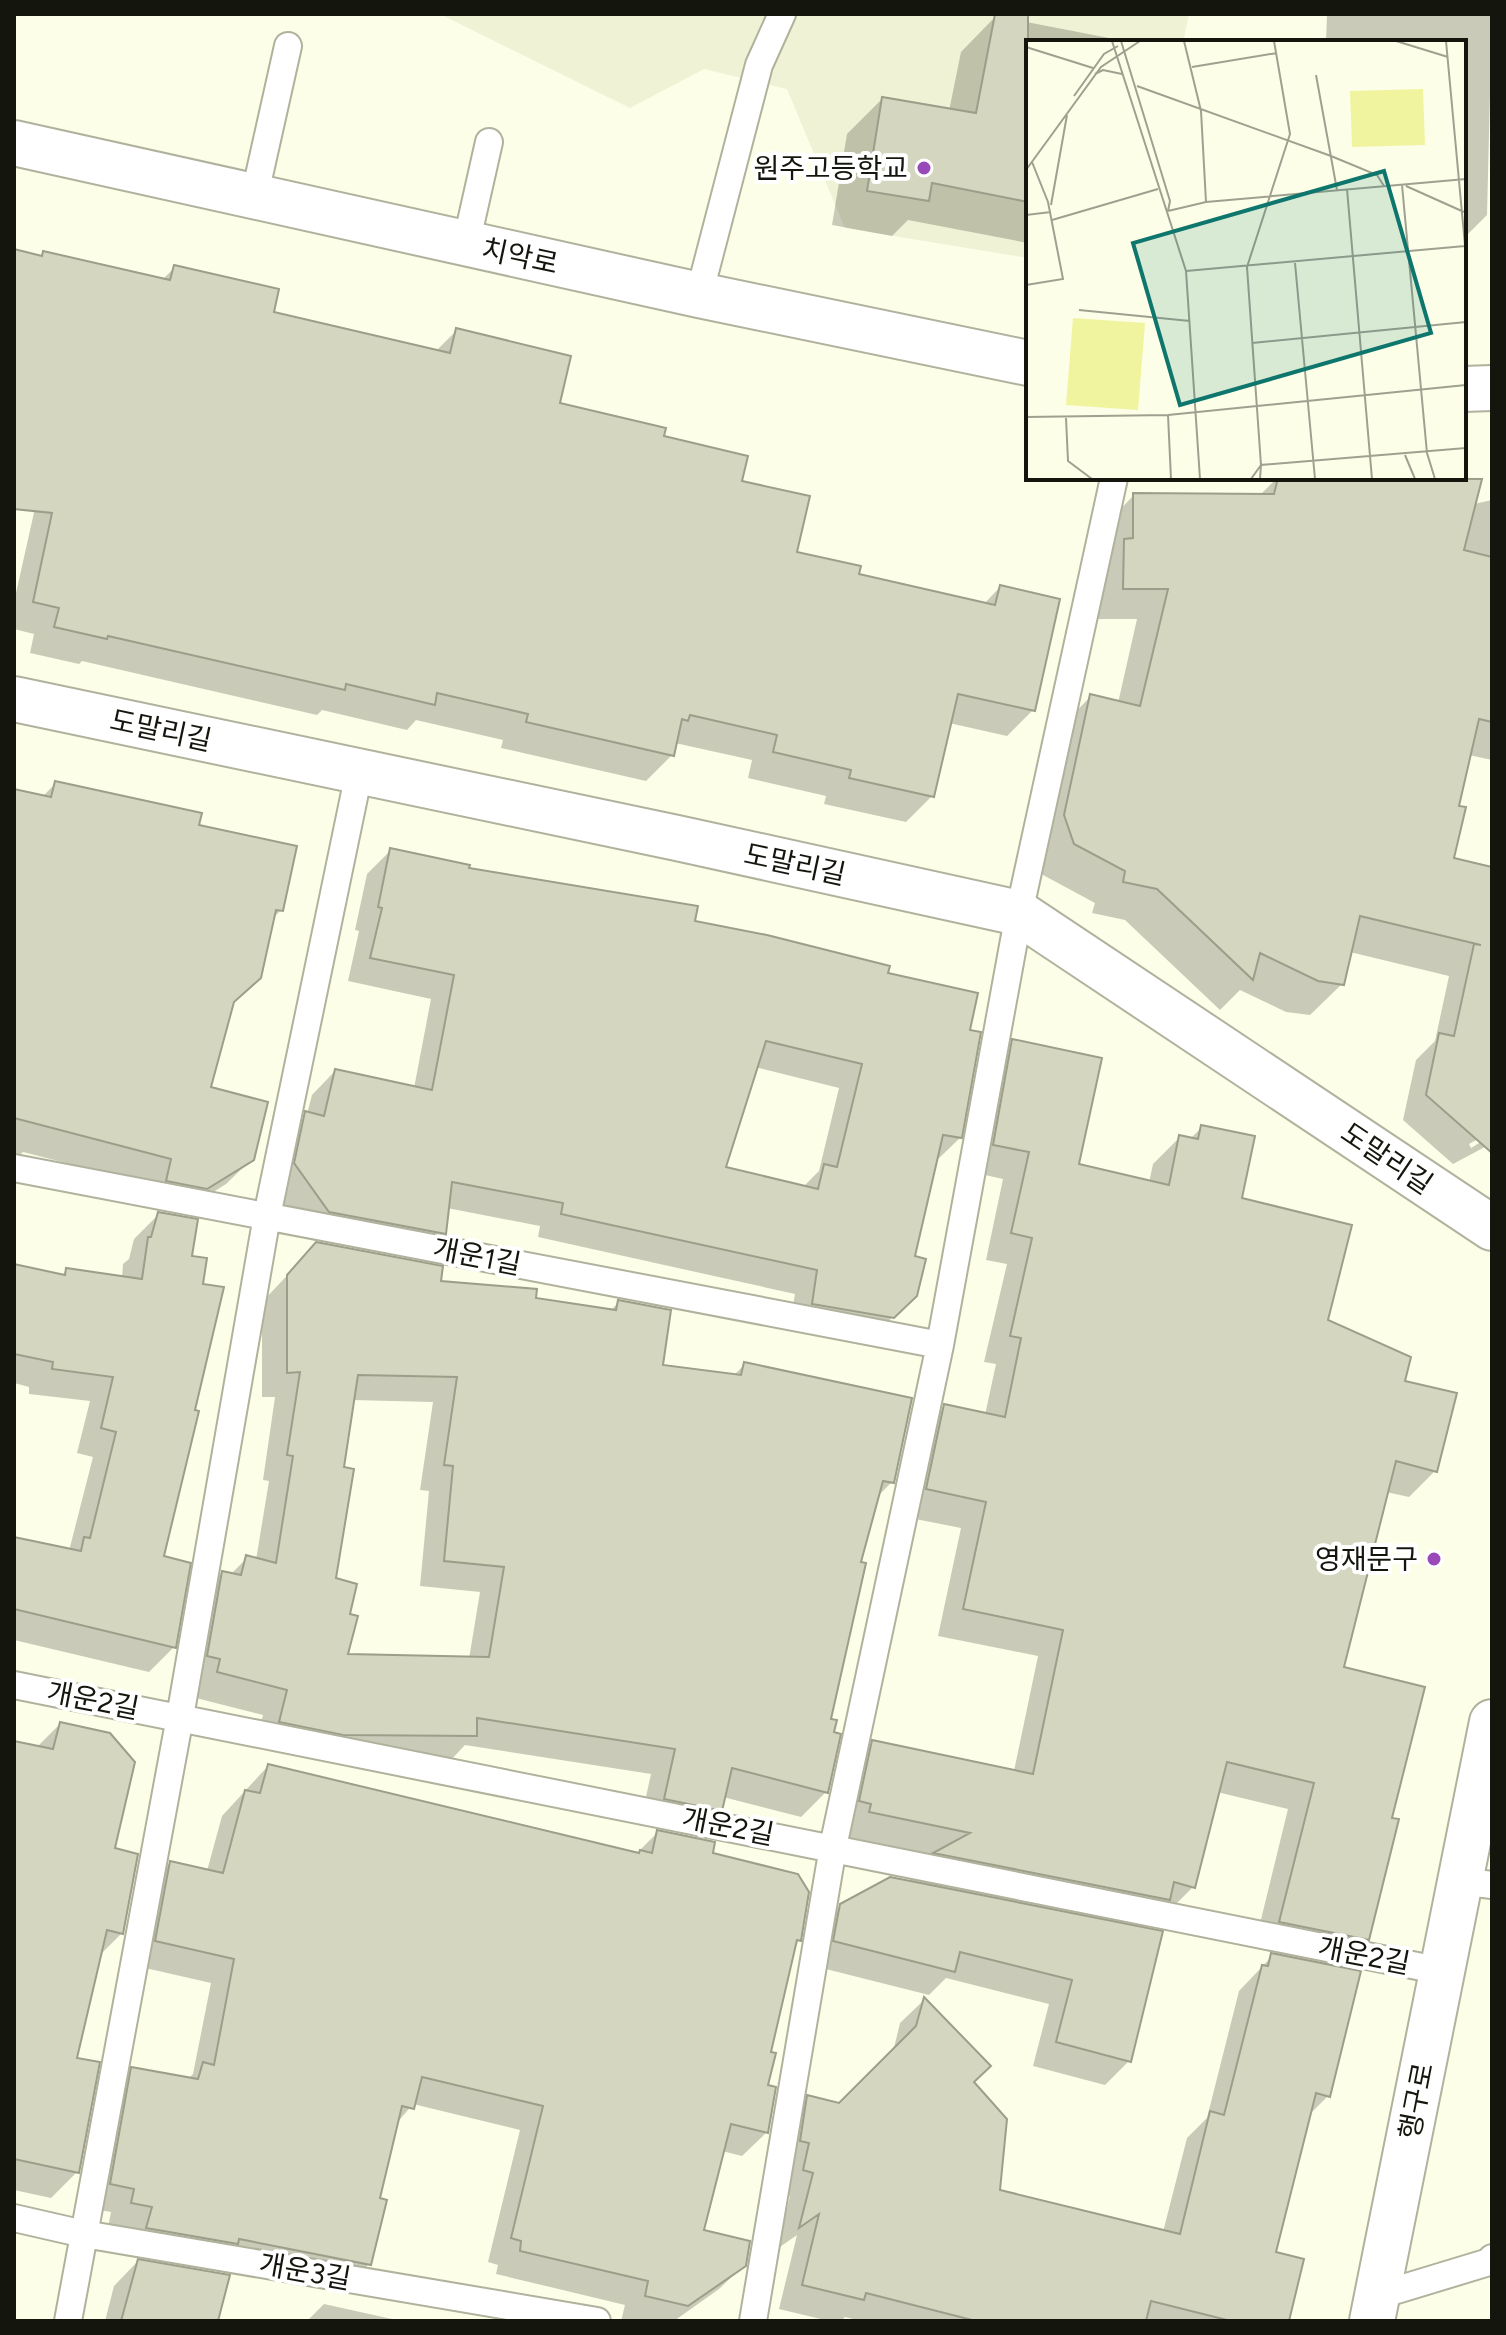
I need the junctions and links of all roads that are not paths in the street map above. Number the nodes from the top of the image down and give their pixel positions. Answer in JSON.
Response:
{"nodes":[{"id":1,"x":782,"y":14,"type":"edge"},
{"id":2,"x":288,"y":46,"type":"dead end"},
{"id":3,"x":489,"y":142,"type":"dead end"},
{"id":4,"x":14,"y":143,"type":"edge"},
{"id":5,"x":254,"y":198,"type":"junction"},
{"id":6,"x":466,"y":244,"type":"junction"},
{"id":7,"x":699,"y":295,"type":"junction"},
{"id":8,"x":1026,"y":363,"type":"edge"},
{"id":9,"x":1492,"y":388,"type":"edge"},
{"id":10,"x":1466,"y":389,"type":"edge"},
{"id":11,"x":1114,"y":480,"type":"edge"},
{"id":12,"x":14,"y":699,"type":"edge"},
{"id":13,"x":359,"y":773,"type":"junction"},
{"id":14,"x":1019,"y":913,"type":"junction"},
{"id":15,"x":14,"y":1168,"type":"edge"},
{"id":16,"x":267,"y":1216,"type":"junction"},
{"id":17,"x":1492,"y":1228,"type":"edge"},
{"id":18,"x":940,"y":1345,"type":"junction"},
{"id":19,"x":14,"y":1685,"type":"edge"},
{"id":20,"x":180,"y":1717,"type":"junction"},
{"id":21,"x":1492,"y":1722,"type":"edge"},
{"id":22,"x":833,"y":1847,"type":"junction"},
{"id":23,"x":1475,"y":1883,"type":"edge"},
{"id":24,"x":1442,"y":1971,"type":"junction"},
{"id":25,"x":14,"y":2218,"type":"edge"},
{"id":26,"x":84,"y":2234,"type":"junction"},
{"id":27,"x":1492,"y":2258,"type":"edge"},
{"id":28,"x":1375,"y":2309,"type":"edge"},
{"id":29,"x":68,"y":2321,"type":"edge"},
{"id":30,"x":597,"y":2321,"type":"edge"},
{"id":31,"x":753,"y":2321,"type":"edge"}],
"edges":[{"from":1,"to":7,"type":"lane"},
{"from":2,"to":5,"type":"lane"},
{"from":3,"to":6,"type":"lane"},
{"from":4,"to":5,"type":"street","name":"치악로"},
{"from":5,"to":6,"type":"street","name":"치악로"},
{"from":6,"to":7,"type":"street","name":"치악로"},
{"from":7,"to":8,"type":"street","name":"치악로"},
{"from":9,"to":10,"type":"street"},
{"from":11,"to":14,"type":"lane"},
{"from":12,"to":13,"type":"street","name":"도말리길"},
{"from":13,"to":14,"type":"street","name":"도말리길"},
{"from":13,"to":16,"type":"lane"},
{"from":14,"to":17,"type":"street","name":"도말리길"},
{"from":14,"to":18,"type":"lane"},
{"from":15,"to":16,"type":"lane","name":"개운1길"},
{"from":16,"to":18,"type":"lane","name":"개운1길"},
{"from":16,"to":20,"type":"lane"},
{"from":18,"to":22,"type":"lane"},
{"from":19,"to":20,"type":"lane","name":"개운2길"},
{"from":20,"to":22,"type":"lane","name":"개운2길"},
{"from":20,"to":26,"type":"lane"},
{"from":21,"to":23,"type":"street","name":"행구로"},
{"from":22,"to":24,"type":"lane","name":"개운2길"},
{"from":22,"to":31,"type":"lane"},
{"from":23,"to":24,"type":"street","name":"행구로"},
{"from":24,"to":28,"type":"street","name":"행구로"},
{"from":25,"to":26,"type":"lane","name":"개운3길"},
{"from":26,"to":29,"type":"lane"},
{"from":26,"to":30,"type":"lane","name":"개운3길"},
{"from":27,"to":28,"type":"lane"}]}
